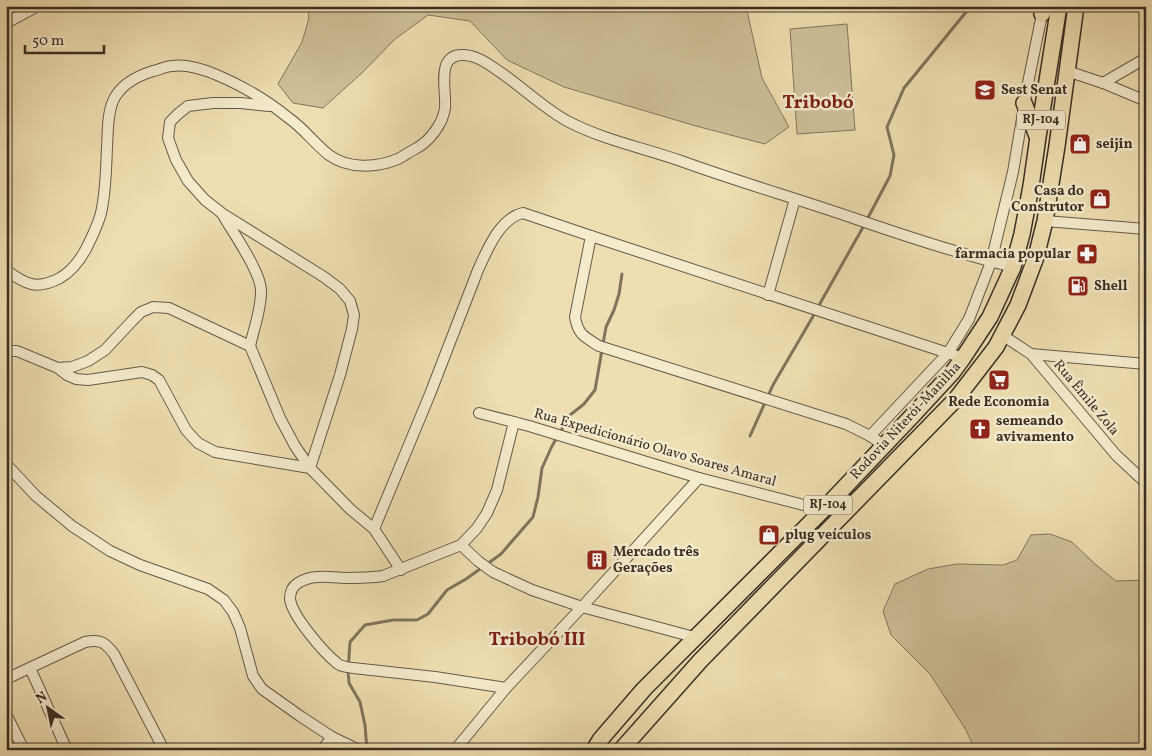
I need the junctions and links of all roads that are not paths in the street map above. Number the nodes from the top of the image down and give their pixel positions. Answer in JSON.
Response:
{"nodes":[{"id":1,"x":38,"y":6,"type":"edge"},
{"id":2,"x":1059,"y":6,"type":"edge"},
{"id":3,"x":1076,"y":6,"type":"edge"},
{"id":4,"x":1044,"y":10,"type":"edge"},
{"id":5,"x":6,"y":23,"type":"edge"},
{"id":6,"x":1146,"y":58,"type":"edge"},
{"id":7,"x":1067,"y":71,"type":"junction"},
{"id":8,"x":1103,"y":83,"type":"junction"},
{"id":9,"x":1146,"y":101,"type":"edge"},
{"id":10,"x":1024,"y":103,"type":"junction"},
{"id":11,"x":273,"y":106,"type":"junction"},
{"id":12,"x":1038,"y":138,"type":"junction"},
{"id":13,"x":795,"y":200,"type":"junction"},
{"id":14,"x":223,"y":214,"type":"junction"},
{"id":15,"x":1045,"y":221,"type":"junction"},
{"id":16,"x":1146,"y":229,"type":"edge"},
{"id":17,"x":591,"y":236,"type":"junction"},
{"id":18,"x":991,"y":262,"type":"junction"},
{"id":19,"x":1013,"y":267,"type":"junction"},
{"id":20,"x":6,"y":270,"type":"edge"},
{"id":21,"x":768,"y":295,"type":"junction"},
{"id":22,"x":1002,"y":335,"type":"junction"},
{"id":23,"x":250,"y":346,"type":"junction"},
{"id":24,"x":6,"y":351,"type":"edge"},
{"id":25,"x":948,"y":352,"type":"junction"},
{"id":26,"x":1031,"y":354,"type":"junction"},
{"id":27,"x":963,"y":358,"type":"junction"},
{"id":28,"x":1146,"y":364,"type":"edge"},
{"id":29,"x":58,"y":368,"type":"junction"},
{"id":30,"x":479,"y":413,"type":"dead end"},
{"id":31,"x":514,"y":422,"type":"junction"},
{"id":32,"x":870,"y":436,"type":"junction"},
{"id":33,"x":885,"y":446,"type":"junction"},
{"id":34,"x":6,"y":464,"type":"edge"},
{"id":35,"x":310,"y":468,"type":"junction"},
{"id":36,"x":699,"y":478,"type":"junction"},
{"id":37,"x":1146,"y":483,"type":"edge"},
{"id":38,"x":823,"y":510,"type":"junction"},
{"id":39,"x":374,"y":529,"type":"junction"},
{"id":40,"x":462,"y":545,"type":"junction"},
{"id":41,"x":401,"y":570,"type":"junction"},
{"id":42,"x":582,"y":607,"type":"junction"},
{"id":43,"x":694,"y":637,"type":"junction"},
{"id":44,"x":30,"y":668,"type":"junction"},
{"id":45,"x":6,"y":679,"type":"edge"},
{"id":46,"x":506,"y":688,"type":"junction"},
{"id":47,"x":6,"y":714,"type":"edge"},
{"id":48,"x":332,"y":737,"type":"junction"},
{"id":49,"x":24,"y":750,"type":"edge"},
{"id":50,"x":67,"y":750,"type":"edge"},
{"id":51,"x":164,"y":750,"type":"edge"},
{"id":52,"x":322,"y":750,"type":"edge"},
{"id":53,"x":359,"y":750,"type":"edge"},
{"id":54,"x":455,"y":750,"type":"edge"},
{"id":55,"x":594,"y":750,"type":"edge"},
{"id":56,"x":621,"y":750,"type":"edge"}],
"edges":[{"from":1,"to":5,"type":"street"},
{"from":2,"to":12,"type":"highway","name":"Rodovia Niterói-Manilha","number":"RJ-104"},
{"from":3,"to":7,"type":"highway","name":"Rodovia Niterói-Manilha","number":"RJ-104"},
{"from":4,"to":10,"type":"street"},
{"from":6,"to":8,"type":"street"},
{"from":7,"to":8,"type":"street"},
{"from":7,"to":15,"type":"highway","name":"Rodovia Niterói-Manilha","number":"RJ-104"},
{"from":8,"to":9,"type":"street"},
{"from":10,"to":12,"type":"highway"},
{"from":10,"to":18,"type":"street"},
{"from":11,"to":13,"type":"street"},
{"from":11,"to":14,"type":"street"},
{"from":11,"to":20,"type":"street"},
{"from":12,"to":19,"type":"highway","name":"Rodovia Niterói-Manilha","number":"RJ-104"},
{"from":13,"to":18,"type":"street"},
{"from":13,"to":21,"type":"street"},
{"from":14,"to":23,"type":"street"},
{"from":14,"to":35,"type":"street"},
{"from":15,"to":16,"type":"street"},
{"from":15,"to":22,"type":"highway","name":"Rodovia Niterói-Manilha","number":"RJ-104"},
{"from":17,"to":21,"type":"street"},
{"from":17,"to":32,"type":"street"},
{"from":17,"to":39,"type":"street"},
{"from":18,"to":19,"type":"street"},
{"from":18,"to":25,"type":"street"},
{"from":19,"to":27,"type":"highway","name":"Rodovia Niterói-Manilha","number":"RJ-104"},
{"from":21,"to":25,"type":"street"},
{"from":22,"to":26,"type":"street","name":"Rua Êmile Zola"},
{"from":22,"to":56,"type":"highway","name":"Rodovia Niterói-Manilha","number":"RJ-104"},
{"from":23,"to":29,"type":"street"},
{"from":23,"to":35,"type":"street"},
{"from":24,"to":29,"type":"street"},
{"from":25,"to":27,"type":"street"},
{"from":25,"to":32,"type":"street"},
{"from":26,"to":28,"type":"street"},
{"from":26,"to":37,"type":"street","name":"Rua Êmile Zola"},
{"from":27,"to":33,"type":"highway","name":"Rodovia Niterói-Manilha","number":"RJ-104"},
{"from":29,"to":35,"type":"street"},
{"from":30,"to":31,"type":"street","name":"Rua Expedicionário Olavo Soares Amaral"},
{"from":31,"to":36,"type":"street","name":"Rua Expedicionário Olavo Soares Amaral"},
{"from":31,"to":40,"type":"street"},
{"from":32,"to":33,"type":"street"},
{"from":33,"to":38,"type":"highway","name":"Rodovia Niterói-Manilha","number":"RJ-104"},
{"from":34,"to":48,"type":"street"},
{"from":35,"to":39,"type":"street"},
{"from":36,"to":38,"type":"street","name":"Rua Expedicionário Olavo Soares Amaral"},
{"from":36,"to":42,"type":"street"},
{"from":38,"to":43,"type":"highway","name":"Rodovia Niterói-Manilha","number":"RJ-104"},
{"from":39,"to":41,"type":"street"},
{"from":40,"to":41,"type":"street"},
{"from":40,"to":42,"type":"street"},
{"from":41,"to":46,"type":"street"},
{"from":42,"to":43,"type":"street"},
{"from":42,"to":46,"type":"street"},
{"from":43,"to":55,"type":"highway","name":"Rodovia Niterói-Manilha","number":"RJ-104"},
{"from":44,"to":45,"type":"street"},
{"from":44,"to":50,"type":"street"},
{"from":44,"to":51,"type":"street"},
{"from":46,"to":54,"type":"street"},
{"from":47,"to":49,"type":"street"},
{"from":48,"to":52,"type":"street"},
{"from":48,"to":53,"type":"street"}]}
